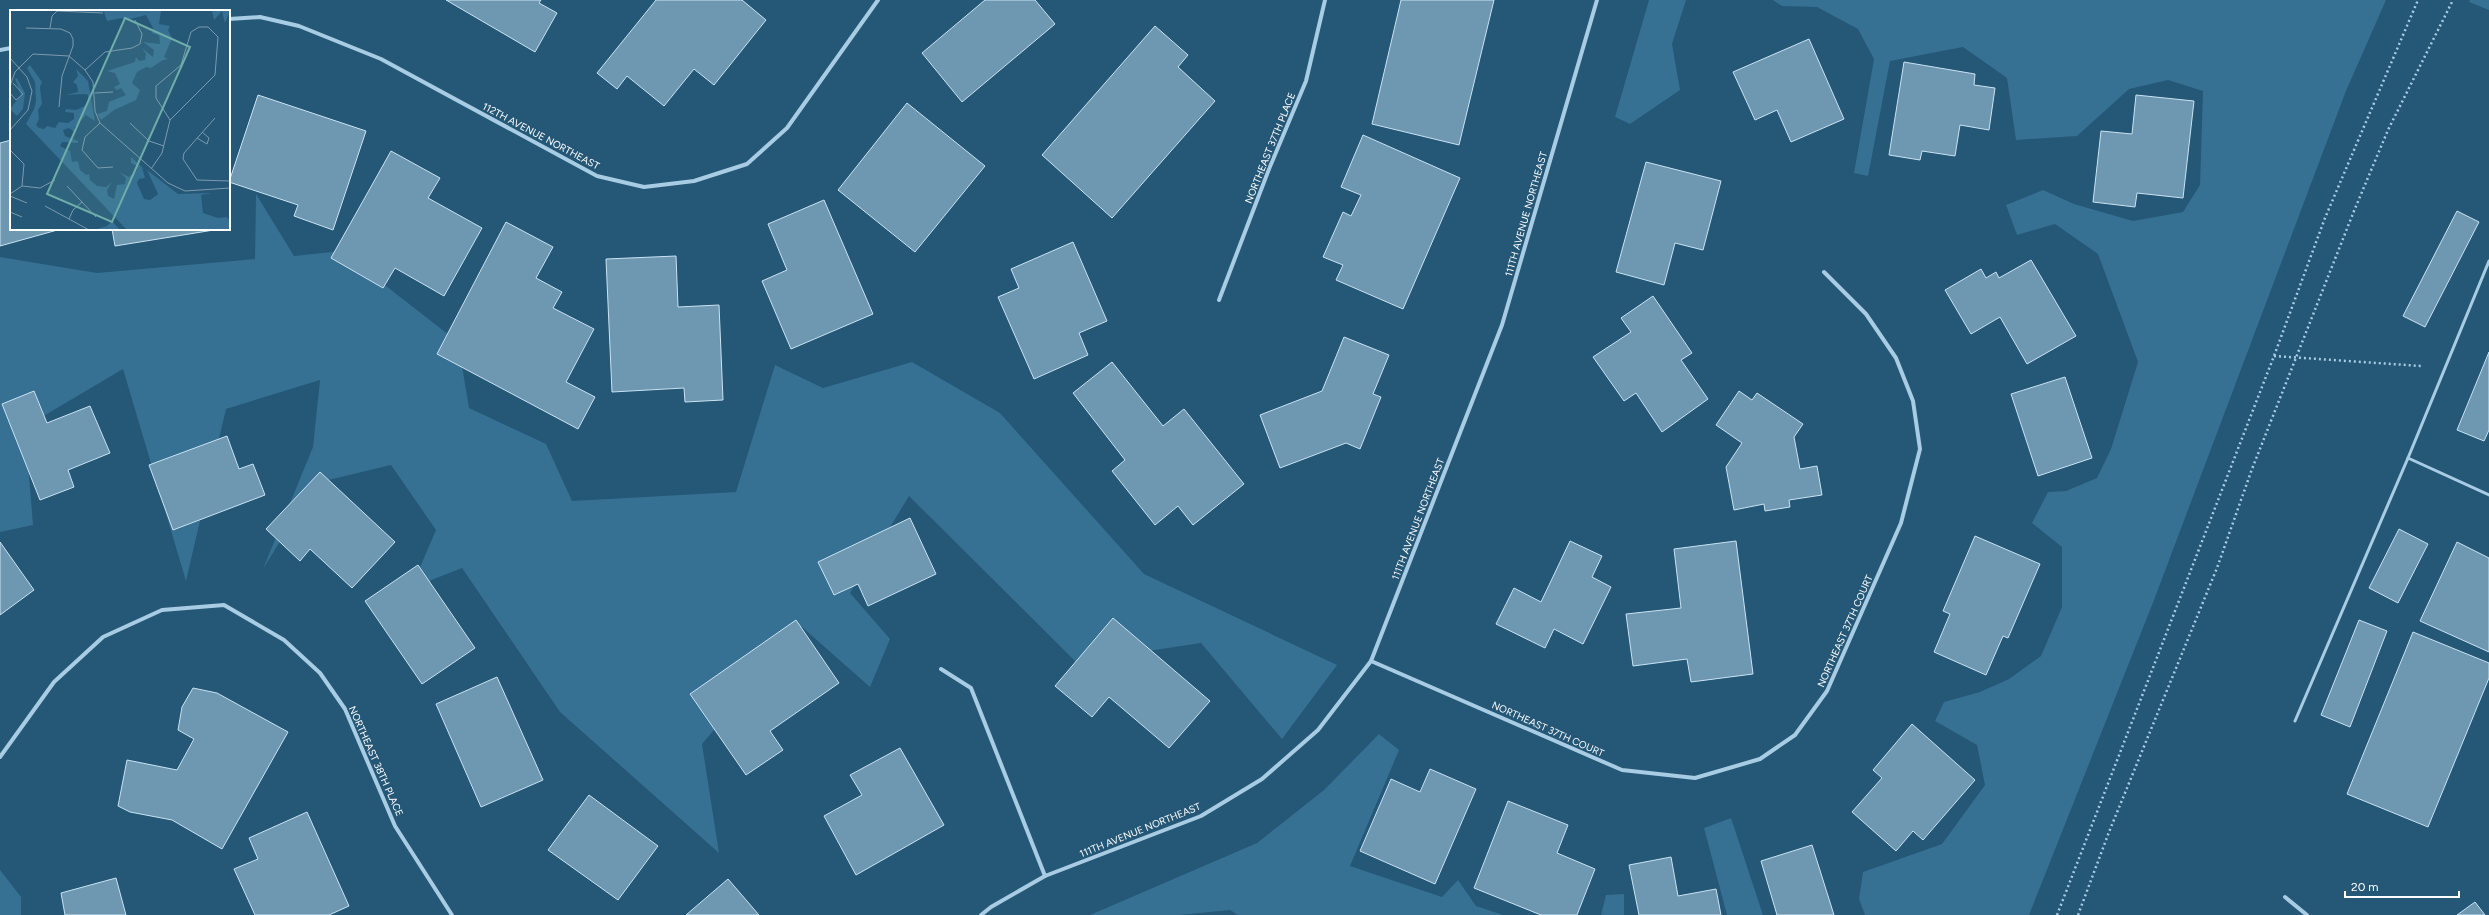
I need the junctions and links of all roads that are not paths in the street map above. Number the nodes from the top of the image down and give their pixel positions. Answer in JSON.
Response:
{"nodes":[{"id":1,"x":878,"y":0,"type":"edge"},
{"id":2,"x":1325,"y":0,"type":"edge"},
{"id":3,"x":1597,"y":0,"type":"edge"},
{"id":4,"x":230,"y":20,"type":"edge"},
{"id":5,"x":10,"y":48,"type":"edge"},
{"id":6,"x":0,"y":50,"type":"edge"},
{"id":7,"x":2489,"y":261,"type":"edge"},
{"id":8,"x":1824,"y":272,"type":"dead end"},
{"id":9,"x":1219,"y":300,"type":"dead end"},
{"id":10,"x":2408,"y":458,"type":"junction"},
{"id":11,"x":2489,"y":496,"type":"edge"},
{"id":12,"x":1371,"y":661,"type":"junction"},
{"id":13,"x":941,"y":669,"type":"dead end"},
{"id":14,"x":2295,"y":721,"type":"dead end"},
{"id":15,"x":0,"y":757,"type":"edge"},
{"id":16,"x":1045,"y":876,"type":"junction"},
{"id":17,"x":2285,"y":898,"type":"dead end"},
{"id":18,"x":452,"y":915,"type":"edge"},
{"id":19,"x":981,"y":915,"type":"edge"},
{"id":20,"x":2307,"y":915,"type":"edge"}],
"edges":[{"from":1,"to":4,"type":"street","name":"112TH AVENUE NORTHEAST"},
{"from":2,"to":9,"type":"street","name":"NORTHEAST 37TH PLACE"},
{"from":3,"to":12,"type":"street","name":"111TH AVENUE NORTHEAST"},
{"from":5,"to":6,"type":"street"},
{"from":7,"to":10,"type":"lane"},
{"from":8,"to":12,"type":"street","name":"NORTHEAST 37TH COURT"},
{"from":10,"to":11,"type":"lane"},
{"from":10,"to":14,"type":"lane"},
{"from":12,"to":16,"type":"street","name":"111TH AVENUE NORTHEAST"},
{"from":13,"to":16,"type":"street"},
{"from":15,"to":18,"type":"street","name":"NORTHEAST 38TH PLACE"},
{"from":16,"to":19,"type":"street","name":"111TH AVENUE NORTHEAST"},
{"from":17,"to":20,"type":"street"}]}
